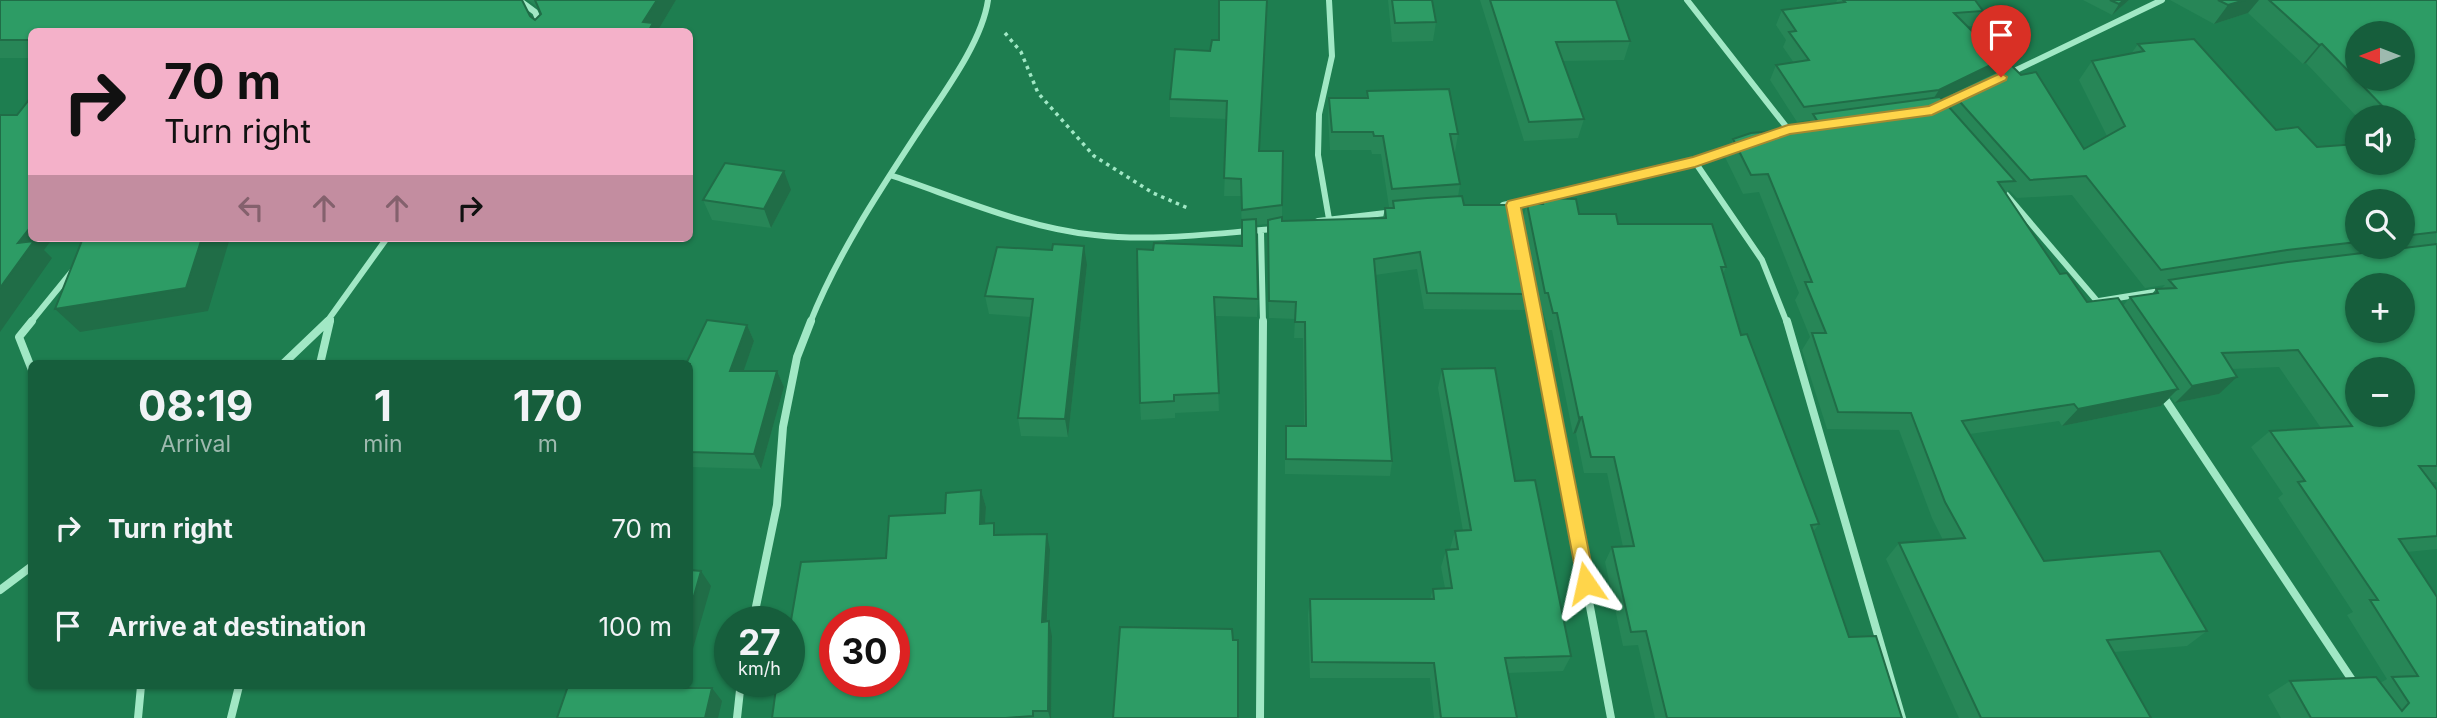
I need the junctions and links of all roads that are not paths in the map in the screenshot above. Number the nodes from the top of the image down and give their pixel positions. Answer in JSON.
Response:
{"nodes":[{"id":1,"x":519,"y":0,"type":"edge"},
{"id":2,"x":988,"y":0,"type":"edge"},
{"id":3,"x":1329,"y":0,"type":"edge"},
{"id":4,"x":1687,"y":0,"type":"edge"},
{"id":5,"x":2162,"y":0,"type":"edge"},
{"id":6,"x":542,"y":28,"type":"edge"},
{"id":7,"x":2004,"y":75,"type":"edge"},
{"id":8,"x":1828,"y":124,"type":"edge"},
{"id":9,"x":1788,"y":130,"type":"junction"},
{"id":10,"x":1777,"y":134,"type":"edge"},
{"id":11,"x":1742,"y":146,"type":"edge"},
{"id":12,"x":1695,"y":162,"type":"junction"},
{"id":13,"x":890,"y":175,"type":"junction"},
{"id":14,"x":1993,"y":180,"type":"edge"},
{"id":15,"x":1513,"y":205,"type":"junction"},
{"id":16,"x":1488,"y":206,"type":"edge"},
{"id":17,"x":1397,"y":212,"type":"edge"},
{"id":18,"x":1516,"y":218,"type":"edge"},
{"id":19,"x":1329,"y":219,"type":"junction"},
{"id":20,"x":1316,"y":222,"type":"edge"},
{"id":21,"x":1288,"y":227,"type":"edge"},
{"id":22,"x":1261,"y":232,"type":"junction"},
{"id":23,"x":384,"y":242,"type":"edge"},
{"id":24,"x":83,"y":258,"type":"edge"},
{"id":25,"x":1529,"y":286,"type":"edge"},
{"id":26,"x":2165,"y":290,"type":"edge"},
{"id":27,"x":2099,"y":301,"type":"junction"},
{"id":28,"x":2106,"y":312,"type":"edge"},
{"id":29,"x":331,"y":318,"type":"junction"},
{"id":30,"x":28,"y":360,"type":"edge"},
{"id":31,"x":287,"y":360,"type":"edge"},
{"id":32,"x":321,"y":360,"type":"edge"},
{"id":33,"x":2153,"y":382,"type":"edge"},
{"id":34,"x":28,"y":569,"type":"edge"},
{"id":35,"x":0,"y":590,"type":"edge"},
{"id":36,"x":756,"y":606,"type":"edge"},
{"id":37,"x":141,"y":689,"type":"edge"},
{"id":38,"x":238,"y":689,"type":"edge"},
{"id":39,"x":2362,"y":695,"type":"edge"},
{"id":40,"x":739,"y":697,"type":"edge"},
{"id":41,"x":138,"y":718,"type":"edge"},
{"id":42,"x":230,"y":718,"type":"edge"},
{"id":43,"x":737,"y":718,"type":"edge"},
{"id":44,"x":1260,"y":718,"type":"edge"},
{"id":45,"x":1611,"y":718,"type":"edge"},
{"id":46,"x":1902,"y":718,"type":"edge"}],
"edges":[{"from":1,"to":6,"type":"street"},
{"from":2,"to":13,"type":"street"},
{"from":3,"to":19,"type":"street"},
{"from":4,"to":9,"type":"street"},
{"from":5,"to":7,"type":"street"},
{"from":8,"to":9,"type":"street"},
{"from":9,"to":10,"type":"street"},
{"from":11,"to":12,"type":"street"},
{"from":12,"to":15,"type":"street"},
{"from":12,"to":46,"type":"street"},
{"from":13,"to":22,"type":"street"},
{"from":13,"to":36,"type":"street"},
{"from":14,"to":27,"type":"street"},
{"from":15,"to":16,"type":"street"},
{"from":15,"to":18,"type":"street"},
{"from":17,"to":19,"type":"street"},
{"from":19,"to":20,"type":"street"},
{"from":21,"to":22,"type":"street"},
{"from":22,"to":44,"type":"street"},
{"from":23,"to":29,"type":"street"},
{"from":24,"to":30,"type":"street"},
{"from":25,"to":45,"type":"street"},
{"from":26,"to":27,"type":"street"},
{"from":27,"to":28,"type":"street"},
{"from":29,"to":31,"type":"street"},
{"from":29,"to":32,"type":"street"},
{"from":33,"to":39,"type":"street"},
{"from":34,"to":35,"type":"street"},
{"from":37,"to":41,"type":"street"},
{"from":38,"to":42,"type":"street"},
{"from":40,"to":43,"type":"street"}]}
